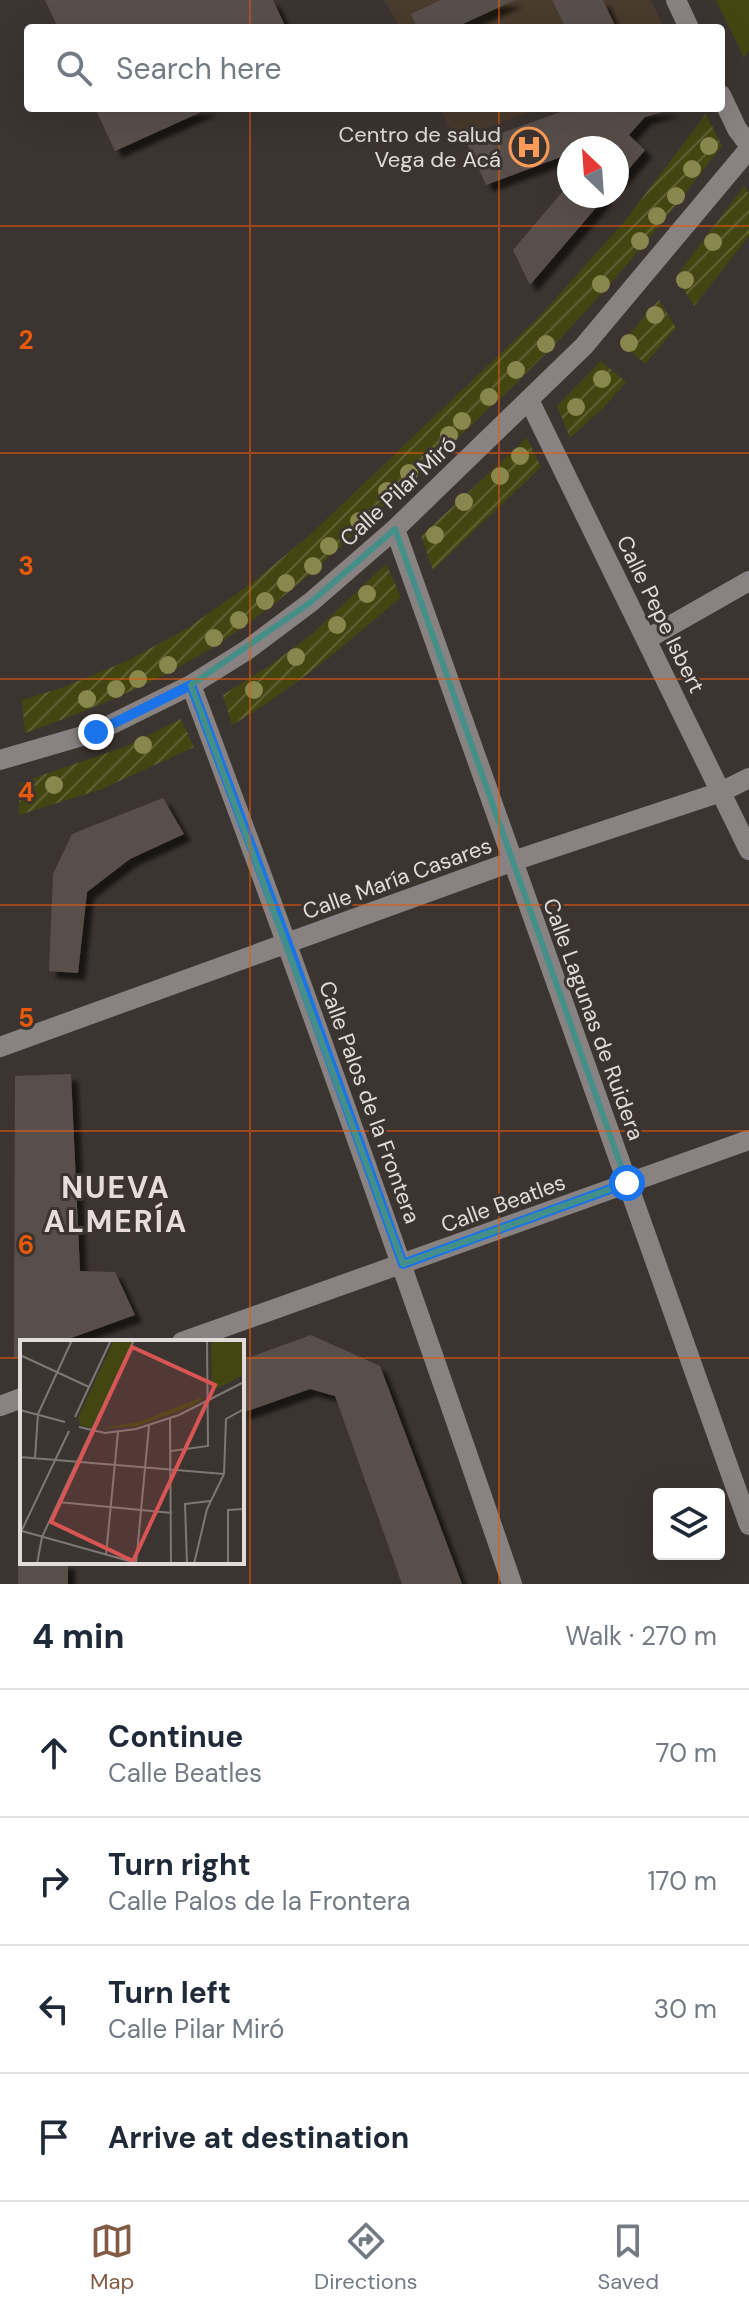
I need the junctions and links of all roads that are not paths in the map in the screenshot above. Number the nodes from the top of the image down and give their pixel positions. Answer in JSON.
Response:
{"nodes":[{"id":1,"x":676,"y":0,"type":"edge"},
{"id":2,"x":687,"y":24,"type":"edge"},
{"id":3,"x":725,"y":104,"type":"edge"},
{"id":4,"x":749,"y":147,"type":"edge"},
{"id":5,"x":529,"y":400,"type":"junction"},
{"id":6,"x":395,"y":529,"type":"junction"},
{"id":7,"x":749,"y":581,"type":"edge"},
{"id":8,"x":647,"y":639,"type":"junction"},
{"id":9,"x":191,"y":685,"type":"junction"},
{"id":10,"x":0,"y":760,"type":"edge"},
{"id":11,"x":749,"y":778,"type":"edge"},
{"id":12,"x":721,"y":792,"type":"junction"},
{"id":13,"x":749,"y":850,"type":"edge"},
{"id":14,"x":513,"y":861,"type":"junction"},
{"id":15,"x":288,"y":944,"type":"junction"},
{"id":16,"x":0,"y":1047,"type":"edge"},
{"id":17,"x":749,"y":1140,"type":"edge"},
{"id":18,"x":627,"y":1183,"type":"junction"},
{"id":19,"x":403,"y":1264,"type":"junction"},
{"id":20,"x":188,"y":1340,"type":"edge"},
{"id":21,"x":20,"y":1399,"type":"edge"},
{"id":22,"x":0,"y":1406,"type":"edge"},
{"id":23,"x":749,"y":1525,"type":"edge"},
{"id":24,"x":512,"y":1584,"type":"edge"}],
"edges":[{"from":1,"to":2,"type":"street"},
{"from":3,"to":4,"type":"street"},
{"from":4,"to":5,"type":"street","name":"Calle Pilar Miró"},
{"from":5,"to":6,"type":"street","name":"Calle Pilar Miró"},
{"from":5,"to":8,"type":"street","name":"Calle Pepe Isbert"},
{"from":6,"to":9,"type":"street","name":"Calle Pilar Miró"},
{"from":6,"to":14,"type":"street","name":"Calle Lagunas de Ruidera"},
{"from":7,"to":8,"type":"street"},
{"from":8,"to":12,"type":"street","name":"Calle Pepe Isbert"},
{"from":9,"to":10,"type":"street","name":"Calle Pilar Miró"},
{"from":9,"to":15,"type":"street","name":"Calle Palos de la Frontera"},
{"from":11,"to":12,"type":"street","name":"Calle María Casares"},
{"from":12,"to":13,"type":"street","name":"Calle Pepe Isbert"},
{"from":12,"to":14,"type":"street","name":"Calle María Casares"},
{"from":14,"to":15,"type":"street","name":"Calle María Casares"},
{"from":14,"to":18,"type":"street","name":"Calle Lagunas de Ruidera"},
{"from":15,"to":16,"type":"street","name":"Calle María Casares"},
{"from":15,"to":19,"type":"street","name":"Calle Palos de la Frontera"},
{"from":17,"to":18,"type":"street","name":"Calle Beatles"},
{"from":18,"to":19,"type":"street","name":"Calle Beatles"},
{"from":18,"to":23,"type":"street","name":"Calle Lagunas de Ruidera"},
{"from":19,"to":20,"type":"street","name":"Calle Beatles"},
{"from":19,"to":24,"type":"street","name":"Calle Palos de la Frontera"},
{"from":21,"to":22,"type":"street"}]}
